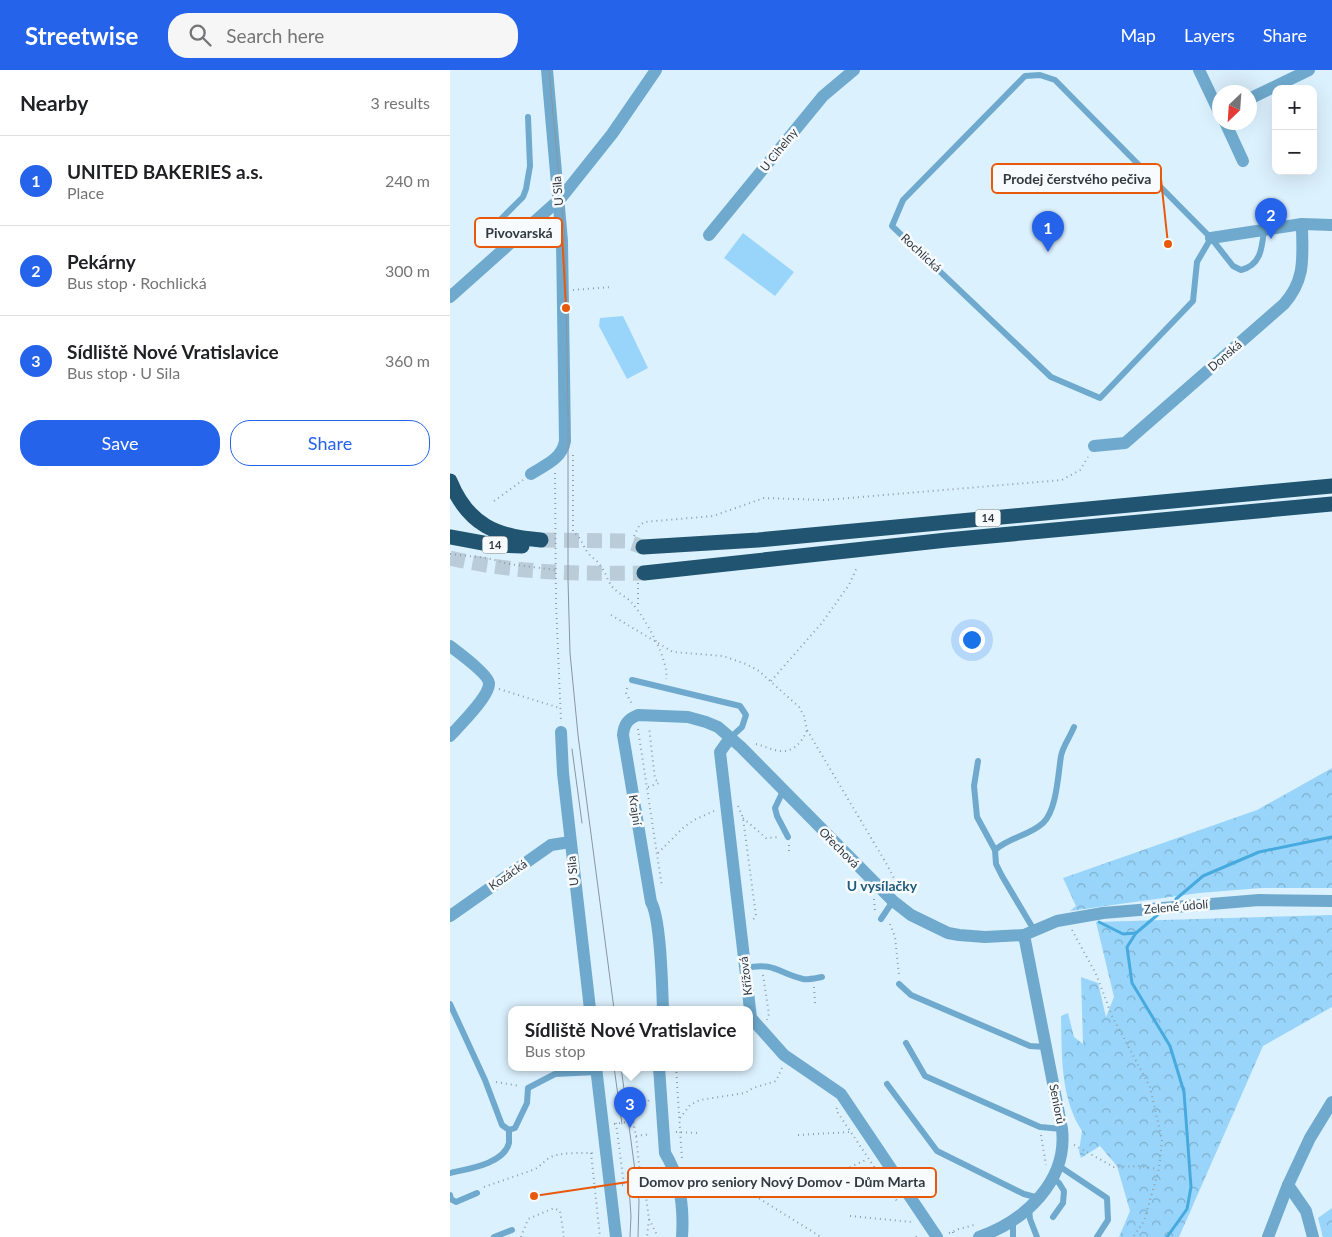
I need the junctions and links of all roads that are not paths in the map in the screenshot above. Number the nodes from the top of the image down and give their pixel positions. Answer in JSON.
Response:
{"nodes":[{"id":1,"x":547,"y":70,"type":"edge"},
{"id":2,"x":656,"y":70,"type":"edge"},
{"id":3,"x":854,"y":70,"type":"edge"},
{"id":4,"x":1199,"y":70,"type":"edge"},
{"id":5,"x":1309,"y":70,"type":"edge"},
{"id":6,"x":1212,"y":96,"type":"edge"},
{"id":7,"x":1257,"y":96,"type":"edge"},
{"id":8,"x":528,"y":117,"type":"dead end"},
{"id":9,"x":1228,"y":130,"type":"edge"},
{"id":10,"x":1243,"y":161,"type":"dead end"},
{"id":11,"x":559,"y":199,"type":"junction"},
{"id":12,"x":1302,"y":224,"type":"junction"},
{"id":13,"x":1332,"y":225,"type":"edge"},
{"id":14,"x":1264,"y":230,"type":"junction"},
{"id":15,"x":709,"y":236,"type":"dead end"},
{"id":16,"x":1212,"y":238,"type":"junction"},
{"id":17,"x":506,"y":247,"type":"junction"},
{"id":18,"x":450,"y":297,"type":"edge"},
{"id":19,"x":1094,"y":446,"type":"road end"},
{"id":20,"x":531,"y":474,"type":"road end"},
{"id":21,"x":450,"y":481,"type":"edge"},
{"id":22,"x":1332,"y":486,"type":"edge"},
{"id":23,"x":1332,"y":504,"type":"edge"},
{"id":24,"x":450,"y":537,"type":"edge"},
{"id":25,"x":638,"y":545,"type":"tunnel mouth"},
{"id":26,"x":640,"y":574,"type":"tunnel mouth"},
{"id":27,"x":450,"y":646,"type":"edge"},
{"id":28,"x":632,"y":680,"type":"road end"},
{"id":29,"x":1074,"y":727,"type":"dead end"},
{"id":30,"x":561,"y":732,"type":"dead end"},
{"id":31,"x":450,"y":736,"type":"edge"},
{"id":32,"x":730,"y":738,"type":"junction"},
{"id":33,"x":978,"y":761,"type":"dead end"},
{"id":34,"x":784,"y":792,"type":"junction"},
{"id":35,"x":788,"y":837,"type":"road end"},
{"id":36,"x":570,"y":842,"type":"junction"},
{"id":37,"x":995,"y":850,"type":"junction"},
{"id":38,"x":893,"y":901,"type":"junction"},
{"id":39,"x":1332,"y":901,"type":"edge"},
{"id":40,"x":451,"y":913,"type":"edge"},
{"id":41,"x":881,"y":919,"type":"road end"},
{"id":42,"x":1029,"y":932,"type":"junction"},
{"id":43,"x":746,"y":968,"type":"junction"},
{"id":44,"x":822,"y":977,"type":"dead end"},
{"id":45,"x":899,"y":984,"type":"road end"},
{"id":46,"x":450,"y":1004,"type":"edge"},
{"id":47,"x":590,"y":1006,"type":"edge"},
{"id":48,"x":663,"y":1006,"type":"edge"},
{"id":49,"x":751,"y":1006,"type":"edge"},
{"id":50,"x":753,"y":1019,"type":"edge"},
{"id":51,"x":906,"y":1043,"type":"dead end"},
{"id":52,"x":1046,"y":1047,"type":"junction"},
{"id":53,"x":580,"y":1071,"type":"edge"},
{"id":54,"x":596,"y":1071,"type":"edge"},
{"id":55,"x":659,"y":1071,"type":"edge"},
{"id":56,"x":887,"y":1084,"type":"dead end"},
{"id":57,"x":1332,"y":1102,"type":"edge"},
{"id":58,"x":1062,"y":1129,"type":"junction"},
{"id":59,"x":509,"y":1130,"type":"junction"},
{"id":60,"x":1059,"y":1166,"type":"junction"},
{"id":61,"x":450,"y":1173,"type":"edge"},
{"id":62,"x":1053,"y":1178,"type":"junction"},
{"id":63,"x":1288,"y":1185,"type":"junction"},
{"id":64,"x":477,"y":1193,"type":"road end"},
{"id":65,"x":450,"y":1194,"type":"edge"},
{"id":66,"x":1039,"y":1198,"type":"junction"},
{"id":67,"x":1029,"y":1208,"type":"junction"},
{"id":68,"x":1053,"y":1217,"type":"dead end"},
{"id":69,"x":1013,"y":1221,"type":"junction"},
{"id":70,"x":512,"y":1230,"type":"dead end"},
{"id":71,"x":494,"y":1237,"type":"edge"},
{"id":72,"x":616,"y":1237,"type":"edge"},
{"id":73,"x":682,"y":1237,"type":"edge"},
{"id":74,"x":937,"y":1237,"type":"edge"},
{"id":75,"x":979,"y":1237,"type":"edge"},
{"id":76,"x":1013,"y":1237,"type":"edge"},
{"id":77,"x":1036,"y":1237,"type":"edge"},
{"id":78,"x":1097,"y":1237,"type":"edge"},
{"id":79,"x":1268,"y":1237,"type":"edge"},
{"id":80,"x":1312,"y":1237,"type":"edge"}],
"edges":[{"from":1,"to":11,"type":"street","name":"U Sila"},
{"from":2,"to":11,"type":"street"},
{"from":3,"to":15,"type":"street","name":"U Cihelny"},
{"from":4,"to":6,"type":"street"},
{"from":5,"to":7,"type":"street"},
{"from":8,"to":17,"type":"lane"},
{"from":9,"to":10,"type":"street"},
{"from":11,"to":17,"type":"street"},
{"from":11,"to":20,"type":"street","name":"U Sila"},
{"from":12,"to":13,"type":"street"},
{"from":12,"to":14,"type":"street"},
{"from":12,"to":19,"type":"street","name":"Donská"},
{"from":14,"to":16,"type":"street"},
{"from":14,"to":16,"type":"lane"},
{"from":16,"to":16,"type":"lane","name":"Rochlická"},
{"from":17,"to":18,"type":"street"},
{"from":21,"to":24,"type":"highway","number":"14"},
{"from":22,"to":25,"type":"highway","number":"14"},
{"from":23,"to":26,"type":"highway","number":"14"},
{"from":27,"to":31,"type":"street"},
{"from":28,"to":32,"type":"lane"},
{"from":29,"to":37,"type":"lane"},
{"from":30,"to":36,"type":"street","name":"U Sila"},
{"from":32,"to":34,"type":"street","name":"Ořechová"},
{"from":32,"to":43,"type":"street","name":"Křížová"},
{"from":32,"to":48,"type":"street","name":"Krajní"},
{"from":33,"to":37,"type":"lane"},
{"from":34,"to":35,"type":"lane"},
{"from":34,"to":38,"type":"street","name":"Ořechová"},
{"from":36,"to":40,"type":"street","name":"Kozácká"},
{"from":36,"to":47,"type":"street","name":"U Sila"},
{"from":37,"to":42,"type":"lane"},
{"from":38,"to":41,"type":"lane"},
{"from":38,"to":42,"type":"street","name":"Ořechová"},
{"from":39,"to":42,"type":"street","name":"Zelené údolí"},
{"from":42,"to":52,"type":"street","name":"Seniorů"},
{"from":43,"to":44,"type":"lane"},
{"from":43,"to":49,"type":"street","name":"Křížová"},
{"from":45,"to":52,"type":"lane"},
{"from":46,"to":59,"type":"lane"},
{"from":50,"to":74,"type":"street","name":"Křížová"},
{"from":51,"to":58,"type":"lane"},
{"from":52,"to":58,"type":"street","name":"Seniorů"},
{"from":53,"to":59,"type":"lane"},
{"from":54,"to":72,"type":"street"},
{"from":55,"to":73,"type":"street"},
{"from":56,"to":66,"type":"lane"},
{"from":57,"to":63,"type":"street"},
{"from":58,"to":60,"type":"street","name":"Seniorů"},
{"from":59,"to":61,"type":"lane"},
{"from":60,"to":62,"type":"street","name":"Seniorů"},
{"from":60,"to":78,"type":"lane"},
{"from":62,"to":66,"type":"street","name":"Seniorů"},
{"from":62,"to":68,"type":"lane"},
{"from":63,"to":79,"type":"street"},
{"from":63,"to":80,"type":"street"},
{"from":64,"to":65,"type":"lane"},
{"from":66,"to":67,"type":"street","name":"Seniorů"},
{"from":67,"to":69,"type":"street","name":"Seniorů"},
{"from":67,"to":77,"type":"lane"},
{"from":69,"to":75,"type":"street","name":"Seniorů"},
{"from":69,"to":76,"type":"lane"},
{"from":70,"to":71,"type":"lane"}]}
